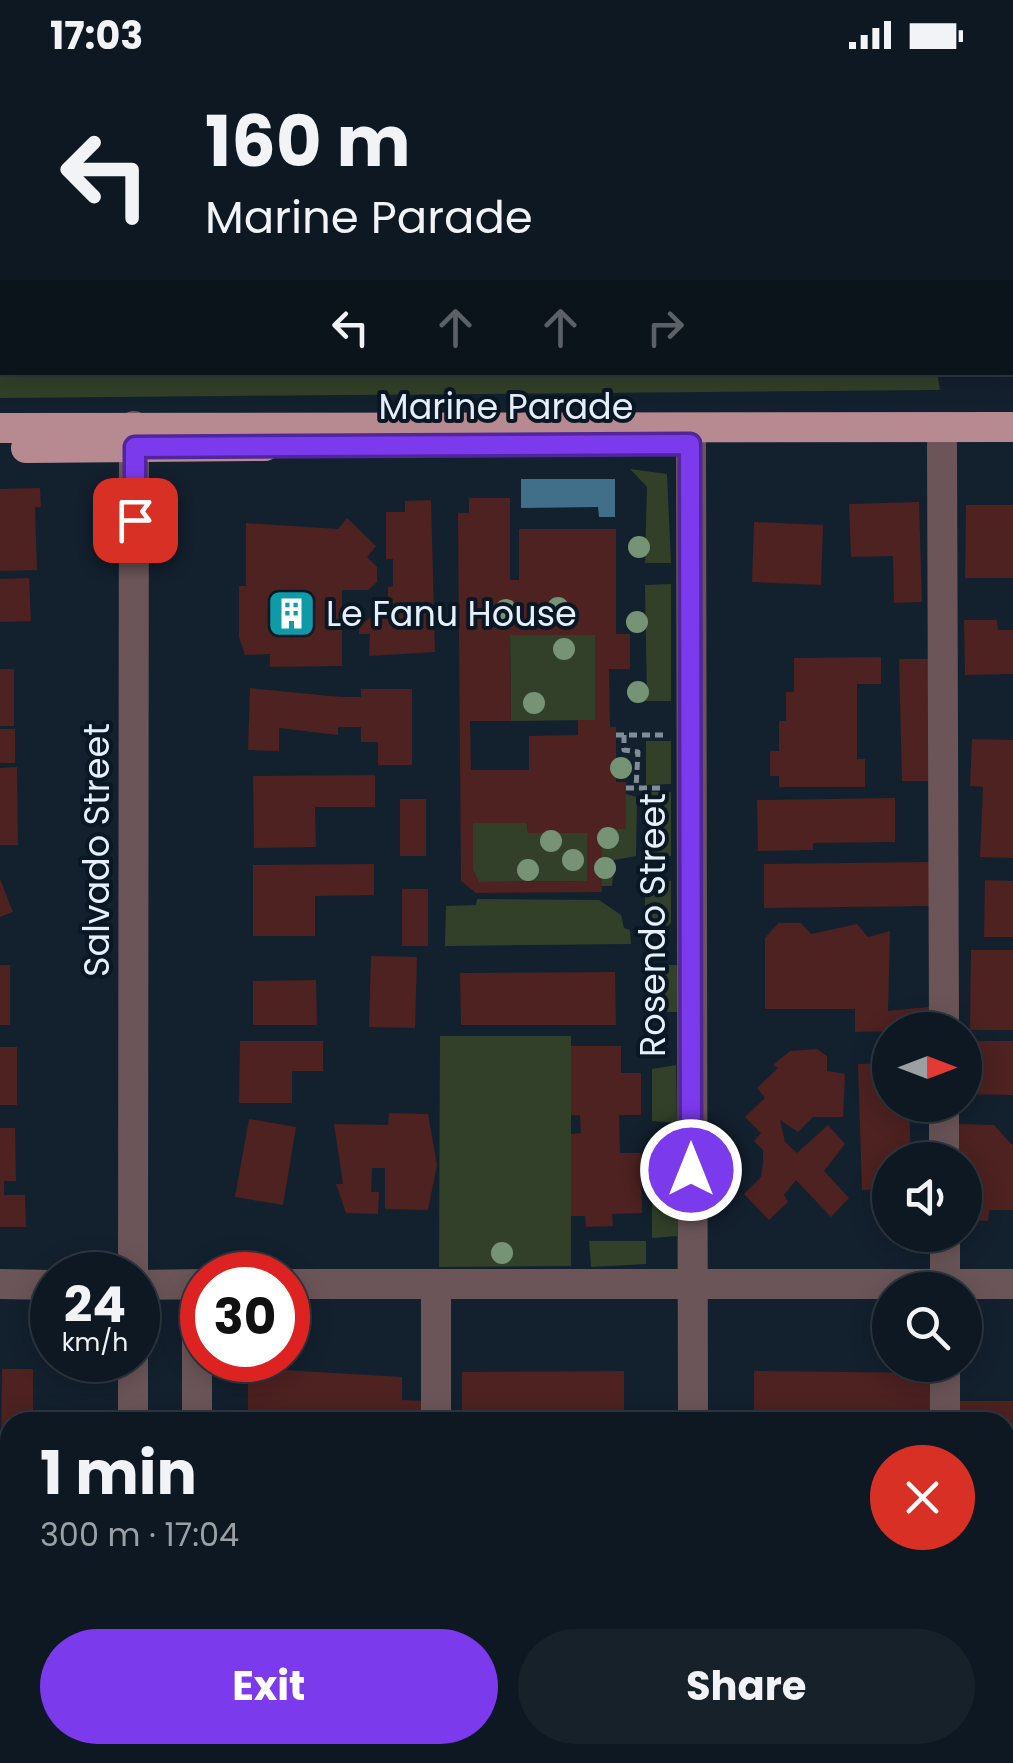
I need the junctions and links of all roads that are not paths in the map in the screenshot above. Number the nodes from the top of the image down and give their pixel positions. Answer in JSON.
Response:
{"nodes":[{"id":1,"x":1013,"y":427,"type":"edge"},
{"id":2,"x":0,"y":428,"type":"edge"},
{"id":3,"x":688,"y":436,"type":"junction"},
{"id":4,"x":135,"y":437,"type":"junction"},
{"id":5,"x":942,"y":445,"type":"junction"},
{"id":6,"x":1013,"y":446,"type":"edge"},
{"id":7,"x":0,"y":448,"type":"edge"},
{"id":8,"x":944,"y":1012,"type":"edge"},
{"id":9,"x":133,"y":1252,"type":"edge"},
{"id":10,"x":691,"y":1283,"type":"junction"},
{"id":11,"x":0,"y":1284,"type":"edge"},
{"id":12,"x":30,"y":1284,"type":"edge"},
{"id":13,"x":310,"y":1284,"type":"edge"},
{"id":14,"x":436,"y":1284,"type":"junction"},
{"id":15,"x":1013,"y":1284,"type":"edge"},
{"id":16,"x":982,"y":1285,"type":"edge"},
{"id":17,"x":872,"y":1286,"type":"edge"},
{"id":18,"x":133,"y":1382,"type":"edge"},
{"id":19,"x":198,"y":1382,"type":"edge"},
{"id":20,"x":945,"y":1382,"type":"edge"},
{"id":21,"x":134,"y":1412,"type":"edge"},
{"id":22,"x":197,"y":1412,"type":"edge"},
{"id":23,"x":436,"y":1412,"type":"edge"},
{"id":24,"x":693,"y":1412,"type":"edge"},
{"id":25,"x":945,"y":1412,"type":"edge"}],
"edges":[{"from":1,"to":3,"type":"main road","name":"Marine Parade"},
{"from":2,"to":4,"type":"main road","name":"Marine Parade"},
{"from":3,"to":4,"type":"main road","name":"Marine Parade"},
{"from":3,"to":5,"type":"main road","name":"Marine Parade"},
{"from":3,"to":10,"type":"street","name":"Rosendo Street"},
{"from":4,"to":7,"type":"main road","name":"Marine Parade"},
{"from":4,"to":9,"type":"street","name":"Salvado Street"},
{"from":5,"to":6,"type":"main road","name":"Marine Parade"},
{"from":5,"to":8,"type":"street"},
{"from":10,"to":14,"type":"street"},
{"from":10,"to":17,"type":"street"},
{"from":10,"to":24,"type":"street","name":"Rosendo Street"},
{"from":11,"to":12,"type":"street"},
{"from":13,"to":14,"type":"street"},
{"from":14,"to":23,"type":"street"},
{"from":15,"to":16,"type":"street"},
{"from":18,"to":21,"type":"street"},
{"from":19,"to":22,"type":"street"},
{"from":20,"to":25,"type":"street"}]}
